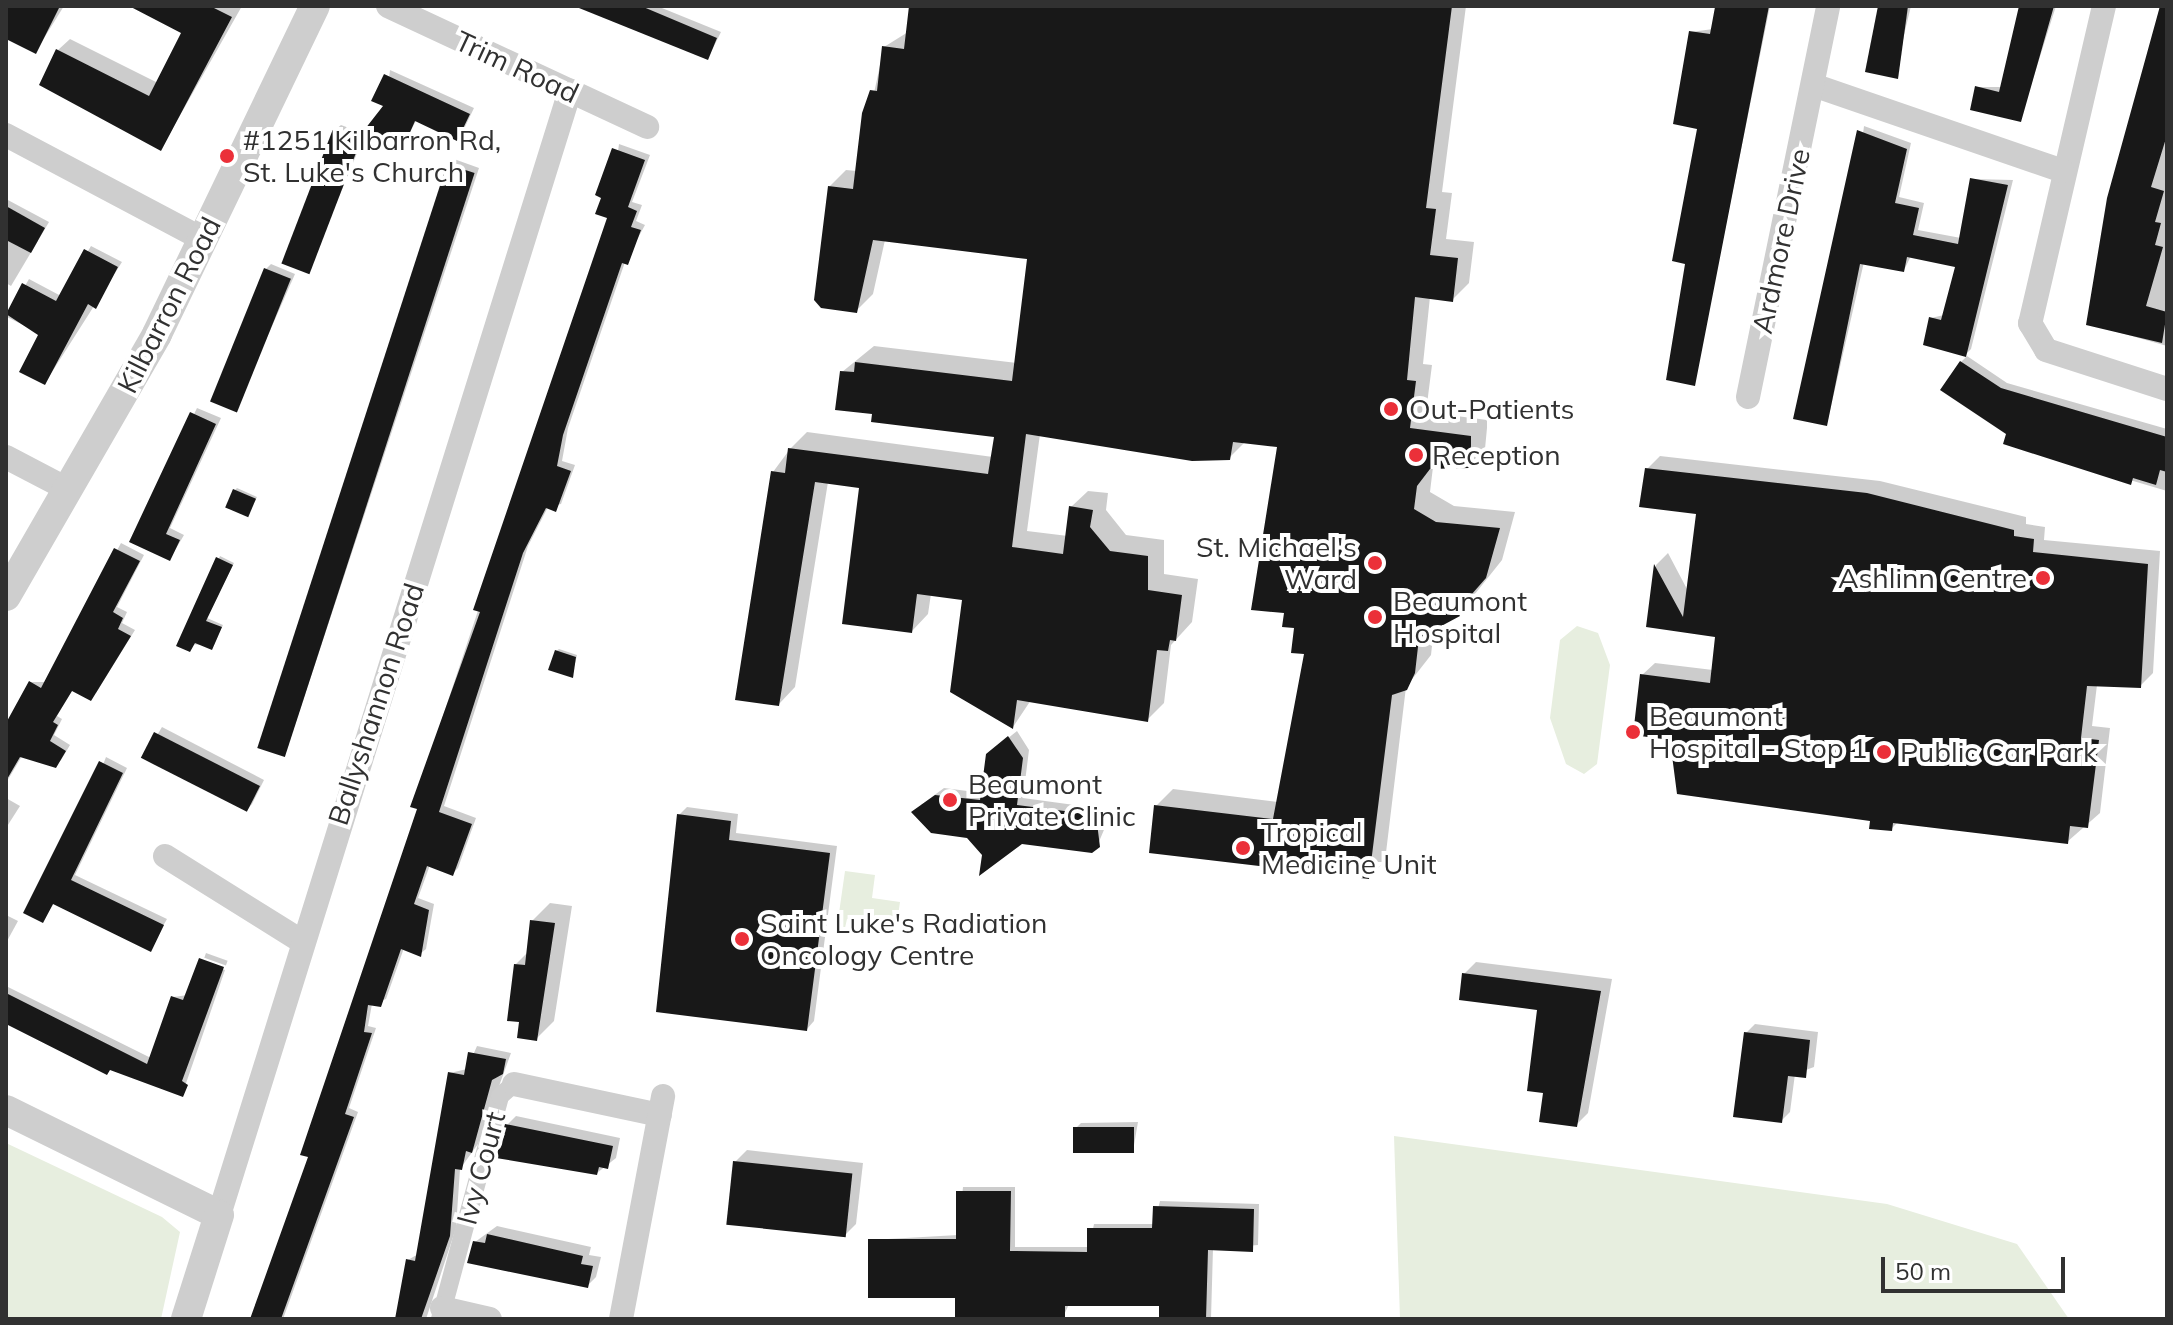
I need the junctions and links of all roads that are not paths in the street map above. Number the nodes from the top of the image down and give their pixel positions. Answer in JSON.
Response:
{"nodes":[{"id":1,"x":315,"y":6,"type":"edge"},
{"id":2,"x":388,"y":6,"type":"edge"},
{"id":3,"x":1828,"y":6,"type":"edge"},
{"id":4,"x":2104,"y":6,"type":"edge"},
{"id":5,"x":1813,"y":85,"type":"junction"},
{"id":6,"x":570,"y":91,"type":"junction"},
{"id":7,"x":647,"y":127,"type":"dead end"},
{"id":8,"x":6,"y":135,"type":"edge"},
{"id":9,"x":2063,"y":171,"type":"junction"},
{"id":10,"x":204,"y":240,"type":"junction"},
{"id":11,"x":2167,"y":389,"type":"edge"},
{"id":12,"x":1748,"y":397,"type":"dead end"},
{"id":13,"x":6,"y":457,"type":"edge"},
{"id":14,"x":69,"y":490,"type":"junction"},
{"id":15,"x":6,"y":596,"type":"edge"},
{"id":16,"x":165,"y":856,"type":"dead end"},
{"id":17,"x":301,"y":941,"type":"junction"},
{"id":18,"x":514,"y":1084,"type":"joint"},
{"id":19,"x":6,"y":1110,"type":"edge"},
{"id":20,"x":219,"y":1215,"type":"junction"},
{"id":21,"x":441,"y":1314,"type":"edge"},
{"id":22,"x":186,"y":1319,"type":"edge"},
{"id":23,"x":490,"y":1319,"type":"edge"},
{"id":24,"x":621,"y":1319,"type":"edge"}],
"edges":[{"from":1,"to":10,"type":"street","name":"Kilbarron Road"},
{"from":2,"to":6,"type":"street","name":"Trim Road"},
{"from":3,"to":5,"type":"street","name":"Ardmore Drive"},
{"from":4,"to":9,"type":"street"},
{"from":5,"to":9,"type":"street"},
{"from":5,"to":12,"type":"street","name":"Ardmore Drive"},
{"from":6,"to":7,"type":"street","name":"Trim Road"},
{"from":6,"to":17,"type":"street","name":"Ballyshannon Road"},
{"from":8,"to":10,"type":"street"},
{"from":9,"to":11,"type":"street"},
{"from":10,"to":14,"type":"street","name":"Kilbarron Road"},
{"from":13,"to":14,"type":"street"},
{"from":14,"to":15,"type":"street","name":"Kilbarron Road"},
{"from":16,"to":17,"type":"street"},
{"from":17,"to":20,"type":"street","name":"Ballyshannon Road"},
{"from":18,"to":21,"type":"street","name":"Ivy Court"},
{"from":18,"to":24,"type":"street","name":"Ivy Court"},
{"from":19,"to":20,"type":"street"},
{"from":20,"to":22,"type":"street","name":"Ballyshannon Road"},
{"from":21,"to":23,"type":"street","name":"Ivy Court"}]}
